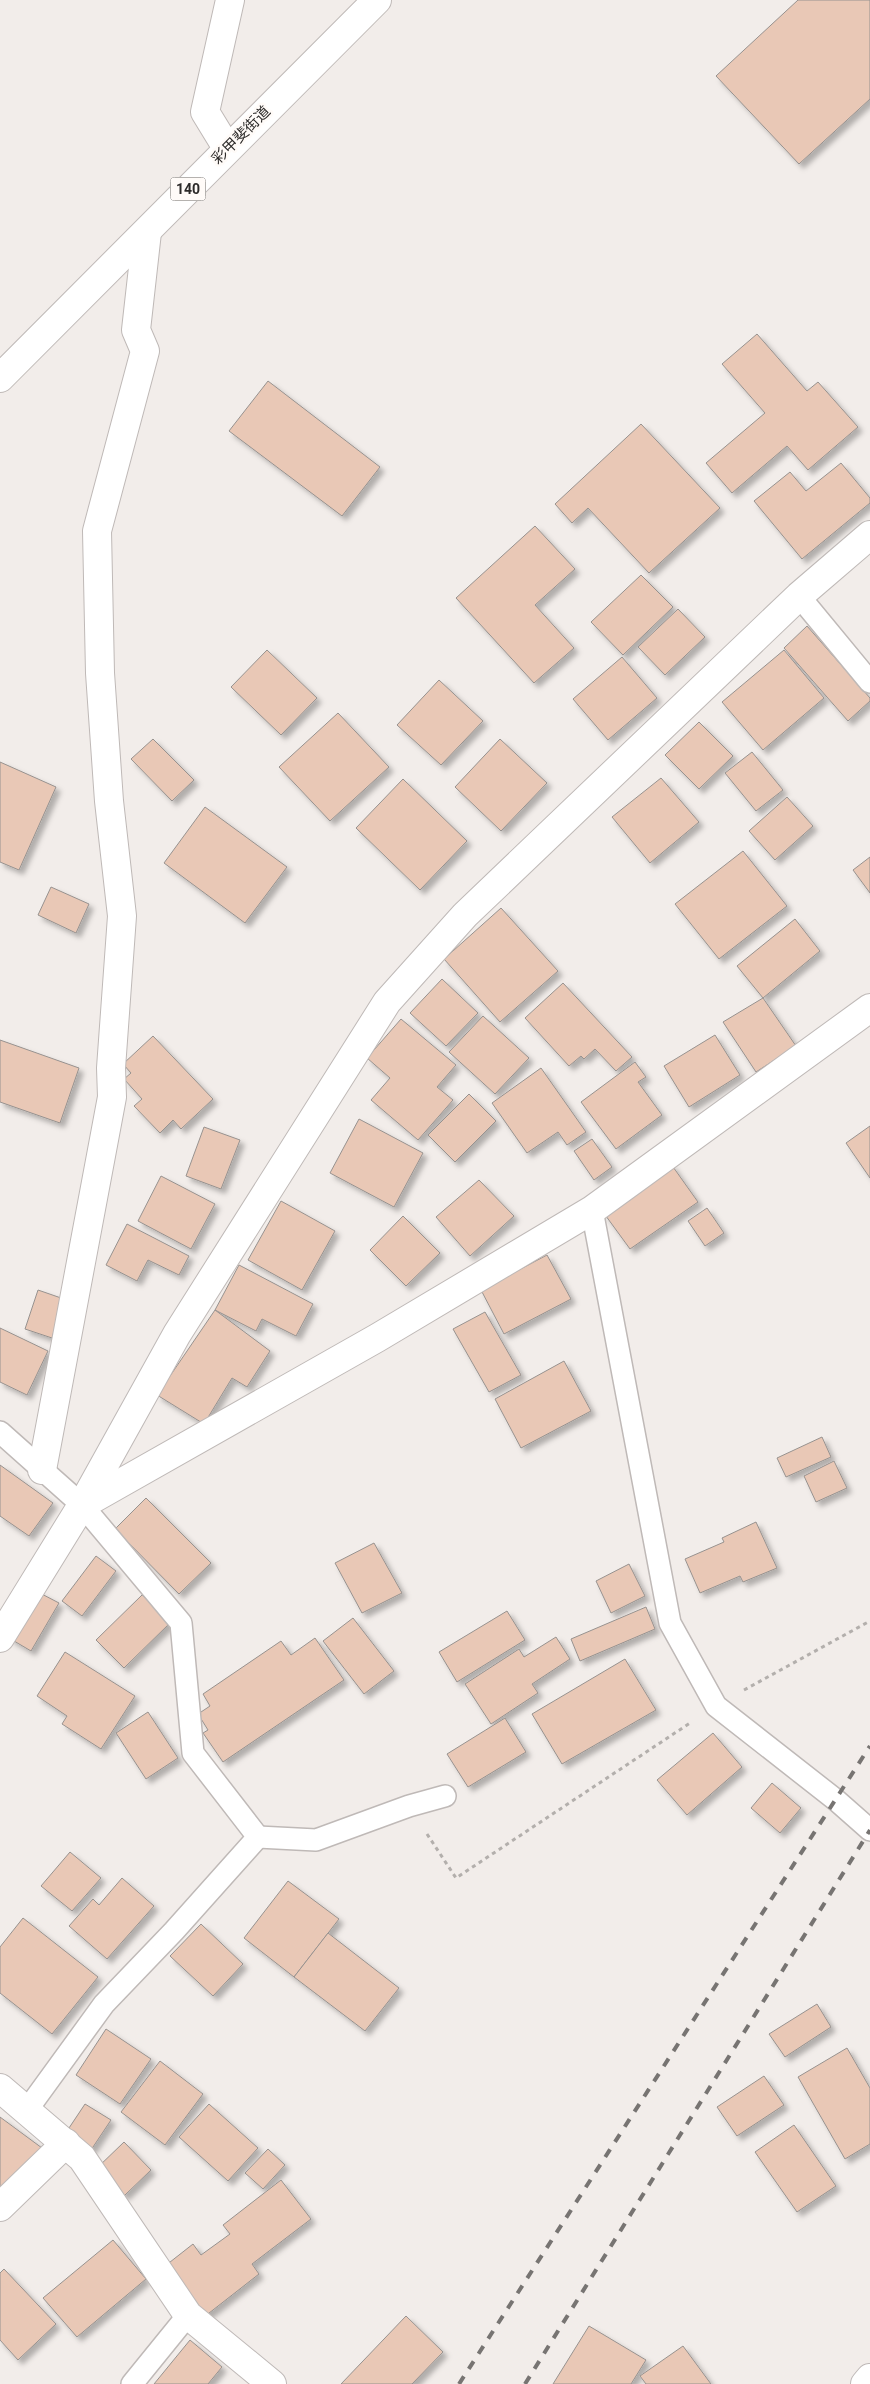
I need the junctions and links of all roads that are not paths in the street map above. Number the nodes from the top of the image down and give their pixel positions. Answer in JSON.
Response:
{"nodes":[{"id":1,"x":230,"y":0,"type":"edge"},
{"id":2,"x":377,"y":0,"type":"edge"},
{"id":3,"x":227,"y":148,"type":"junction"},
{"id":4,"x":147,"y":232,"type":"junction"},
{"id":5,"x":0,"y":378,"type":"edge"},
{"id":6,"x":870,"y":535,"type":"edge"},
{"id":7,"x":799,"y":596,"type":"junction"},
{"id":8,"x":870,"y":682,"type":"edge"},
{"id":9,"x":870,"y":1008,"type":"edge"},
{"id":10,"x":592,"y":1210,"type":"junction"},
{"id":11,"x":0,"y":1432,"type":"edge"},
{"id":12,"x":42,"y":1470,"type":"junction"},
{"id":13,"x":82,"y":1505,"type":"junction"},
{"id":14,"x":0,"y":1638,"type":"edge"},
{"id":15,"x":445,"y":1796,"type":"dead end"},
{"id":16,"x":870,"y":1830,"type":"edge"},
{"id":17,"x":258,"y":1836,"type":"junction"},
{"id":18,"x":0,"y":2088,"type":"edge"},
{"id":19,"x":27,"y":2110,"type":"junction"},
{"id":20,"x":66,"y":2143,"type":"junction"},
{"id":21,"x":0,"y":2207,"type":"edge"},
{"id":22,"x":188,"y":2315,"type":"junction"},
{"id":23,"x":870,"y":2378,"type":"edge"},
{"id":24,"x":132,"y":2384,"type":"edge"},
{"id":25,"x":272,"y":2384,"type":"edge"},
{"id":26,"x":864,"y":2384,"type":"edge"}],
"edges":[{"from":1,"to":3,"type":"main road"},
{"from":2,"to":3,"type":"main road","name":"彩甲斐街道","number":"140"},
{"from":3,"to":4,"type":"main road","name":"彩甲斐街道","number":"140"},
{"from":4,"to":5,"type":"main road","name":"彩甲斐街道","number":"140"},
{"from":4,"to":12,"type":"main road"},
{"from":6,"to":7,"type":"main road"},
{"from":7,"to":8,"type":"lane"},
{"from":7,"to":13,"type":"main road"},
{"from":9,"to":10,"type":"main road"},
{"from":10,"to":13,"type":"main road"},
{"from":10,"to":16,"type":"lane"},
{"from":11,"to":12,"type":"lane"},
{"from":12,"to":13,"type":"lane"},
{"from":13,"to":14,"type":"main road"},
{"from":13,"to":17,"type":"lane"},
{"from":15,"to":17,"type":"lane"},
{"from":17,"to":19,"type":"lane"},
{"from":18,"to":19,"type":"main road"},
{"from":19,"to":20,"type":"main road"},
{"from":20,"to":21,"type":"main road"},
{"from":20,"to":22,"type":"main road"},
{"from":22,"to":24,"type":"lane"},
{"from":22,"to":25,"type":"main road"},
{"from":23,"to":26,"type":"main road"}]}
